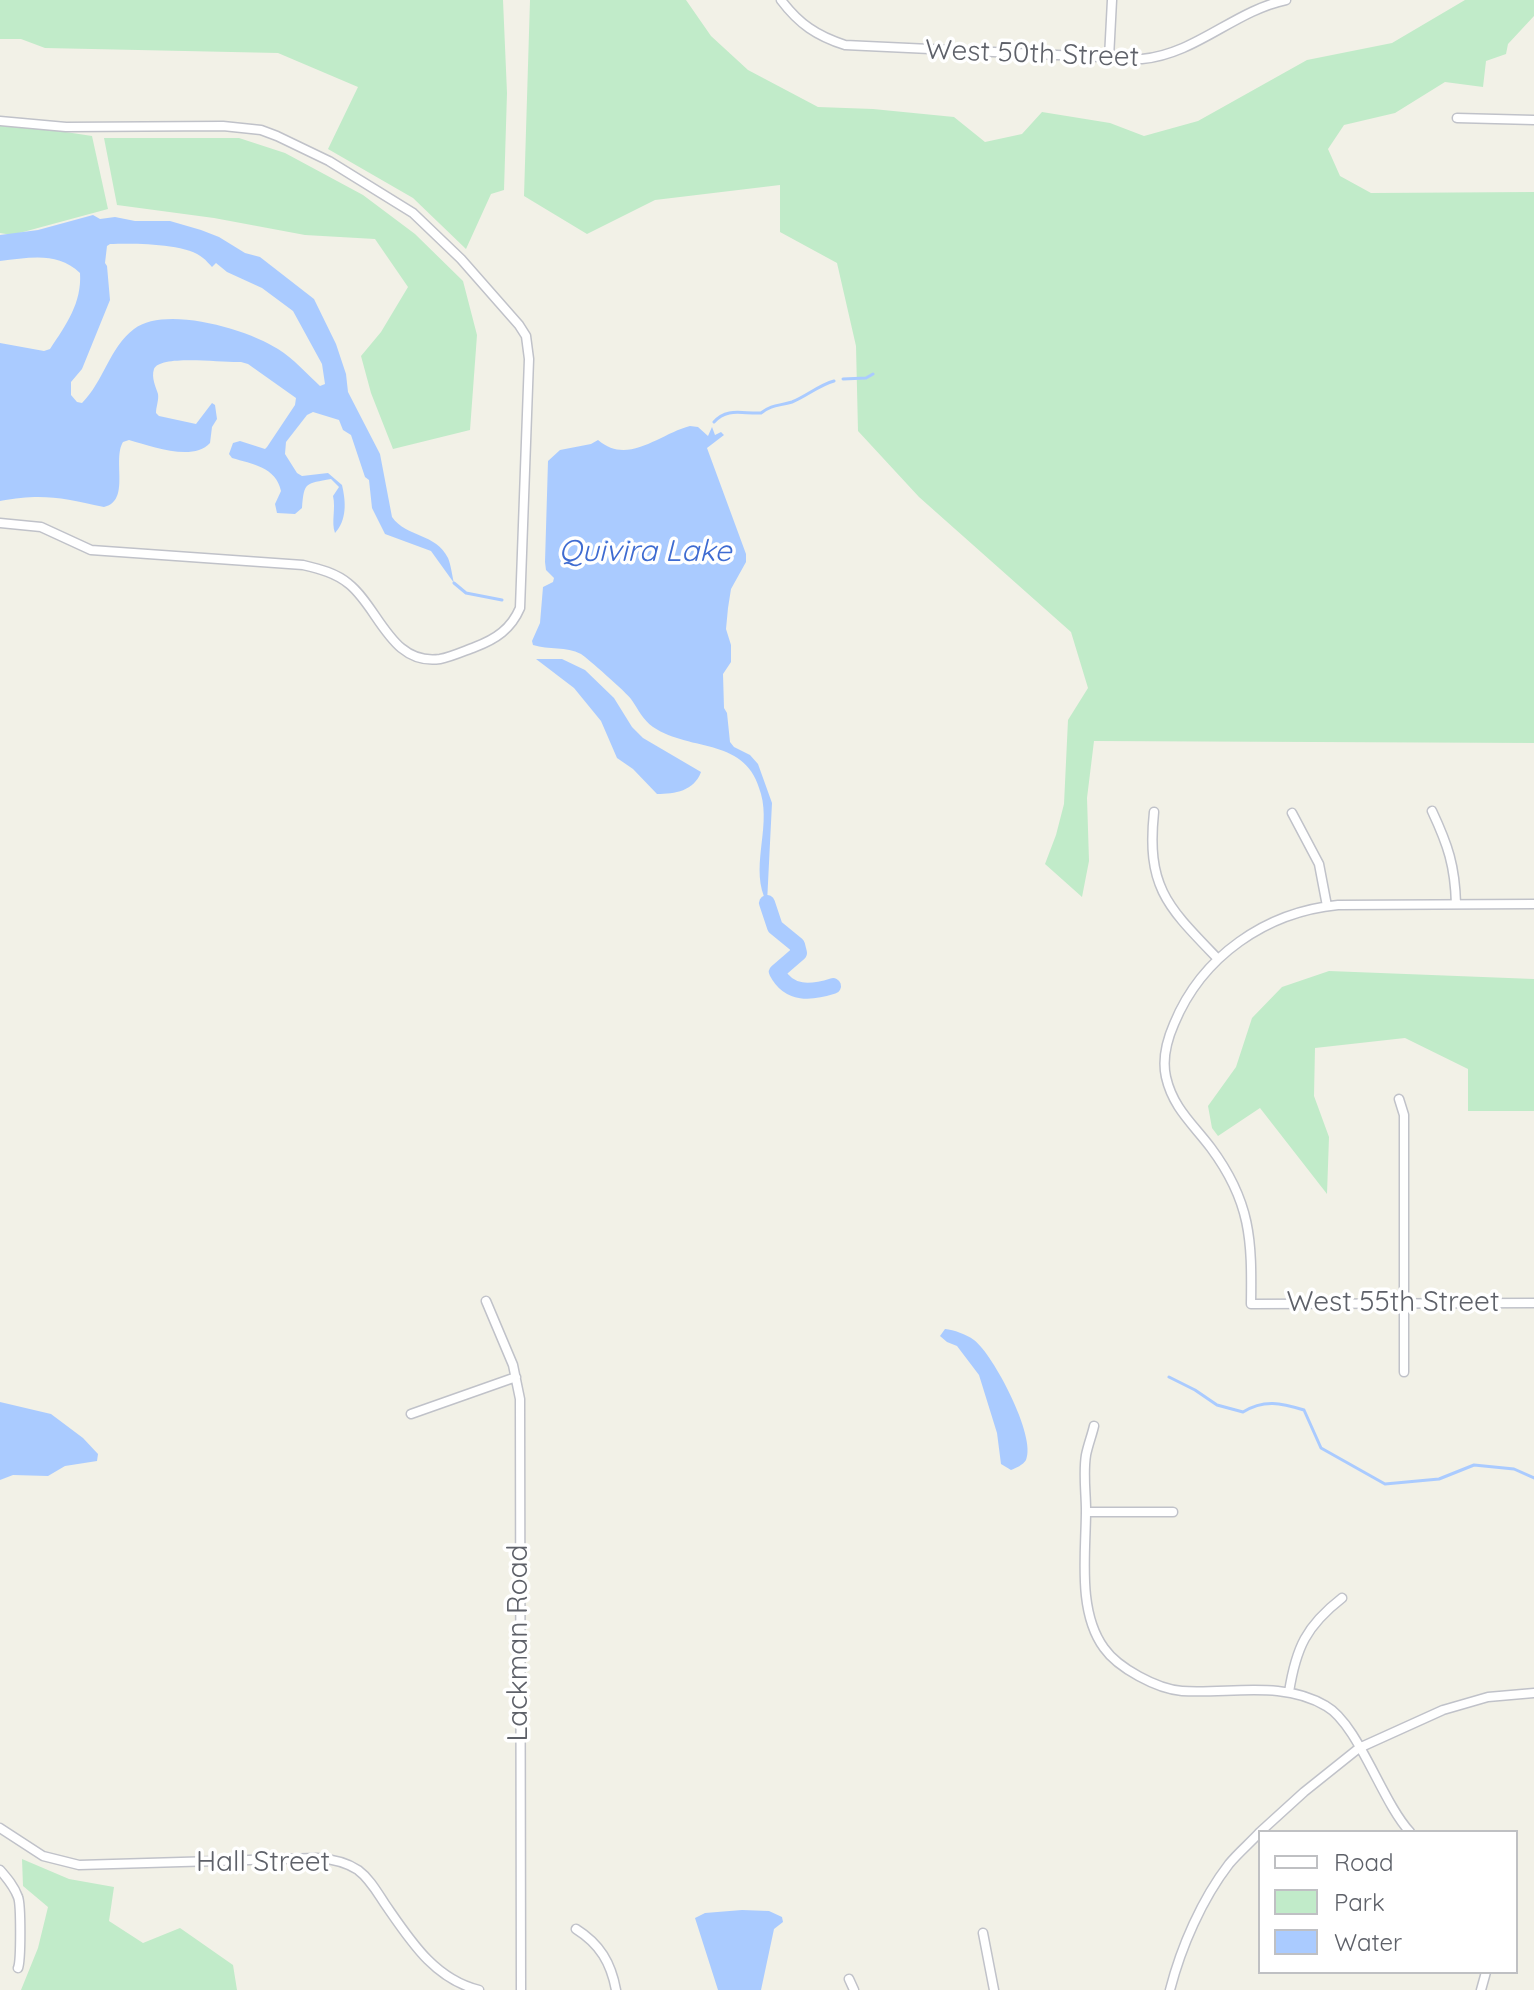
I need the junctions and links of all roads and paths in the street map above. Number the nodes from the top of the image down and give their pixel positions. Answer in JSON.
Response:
{"nodes":[{"id":1,"x":781,"y":0,"type":"edge"},
{"id":2,"x":1112,"y":0,"type":"edge"},
{"id":3,"x":1286,"y":0,"type":"edge"},
{"id":4,"x":1109,"y":58,"type":"junction"},
{"id":5,"x":1457,"y":118,"type":"dead end"},
{"id":6,"x":1534,"y":120,"type":"edge"},
{"id":7,"x":0,"y":121,"type":"edge"},
{"id":8,"x":0,"y":523,"type":"edge"},
{"id":9,"x":1432,"y":811,"type":"dead end"},
{"id":10,"x":1154,"y":812,"type":"dead end"},
{"id":11,"x":1292,"y":813,"type":"dead end"},
{"id":12,"x":1456,"y":904,"type":"junction"},
{"id":13,"x":1534,"y":904,"type":"edge"},
{"id":14,"x":1327,"y":906,"type":"junction"},
{"id":15,"x":1218,"y":959,"type":"junction"},
{"id":16,"x":1399,"y":1099,"type":"dead end"},
{"id":17,"x":486,"y":1301,"type":"dead end"},
{"id":18,"x":1405,"y":1303,"type":"junction"},
{"id":19,"x":1534,"y":1303,"type":"edge"},
{"id":20,"x":1404,"y":1372,"type":"dead end"},
{"id":21,"x":516,"y":1377,"type":"junction"},
{"id":22,"x":411,"y":1414,"type":"dead end"},
{"id":23,"x":1094,"y":1426,"type":"dead end"},
{"id":24,"x":1086,"y":1512,"type":"junction"},
{"id":25,"x":1173,"y":1512,"type":"dead end"},
{"id":26,"x":1342,"y":1598,"type":"dead end"},
{"id":27,"x":1289,"y":1692,"type":"junction"},
{"id":28,"x":1534,"y":1693,"type":"edge"},
{"id":29,"x":1359,"y":1748,"type":"junction"},
{"id":30,"x":0,"y":1828,"type":"edge"},
{"id":31,"x":1262,"y":1830,"type":"edge"},
{"id":32,"x":1409,"y":1830,"type":"edge"},
{"id":33,"x":1258,"y":1834,"type":"edge"},
{"id":34,"x":0,"y":1870,"type":"edge"},
{"id":35,"x":576,"y":1929,"type":"dead end"},
{"id":36,"x":983,"y":1933,"type":"dead end"},
{"id":37,"x":18,"y":1968,"type":"dead end"},
{"id":38,"x":849,"y":1979,"type":"dead end"},
{"id":39,"x":479,"y":1990,"type":"edge"},
{"id":40,"x":521,"y":1990,"type":"edge"},
{"id":41,"x":616,"y":1990,"type":"edge"},
{"id":42,"x":854,"y":1990,"type":"edge"},
{"id":43,"x":994,"y":1990,"type":"edge"},
{"id":44,"x":1170,"y":1990,"type":"edge"}],
"edges":[{"from":1,"to":4,"type":"street","name":"West 50th Street"},
{"from":2,"to":4,"type":"street"},
{"from":3,"to":4,"type":"street","name":"West 50th Street"},
{"from":5,"to":6,"type":"street"},
{"from":7,"to":8,"type":"street"},
{"from":9,"to":12,"type":"street"},
{"from":10,"to":15,"type":"street"},
{"from":11,"to":14,"type":"street"},
{"from":12,"to":13,"type":"street"},
{"from":12,"to":14,"type":"street"},
{"from":14,"to":15,"type":"street"},
{"from":15,"to":18,"type":"street","name":"West 55th Street"},
{"from":16,"to":18,"type":"street"},
{"from":17,"to":21,"type":"street","name":"Lackman Road"},
{"from":18,"to":19,"type":"street","name":"West 55th Street"},
{"from":18,"to":20,"type":"street"},
{"from":21,"to":22,"type":"street"},
{"from":21,"to":40,"type":"street","name":"Lackman Road"},
{"from":23,"to":24,"type":"street"},
{"from":24,"to":25,"type":"street"},
{"from":24,"to":27,"type":"street"},
{"from":26,"to":27,"type":"street"},
{"from":27,"to":29,"type":"street"},
{"from":28,"to":29,"type":"street"},
{"from":29,"to":31,"type":"street"},
{"from":29,"to":32,"type":"street"},
{"from":30,"to":39,"type":"street","name":"Hall Street"},
{"from":33,"to":44,"type":"street"},
{"from":34,"to":37,"type":"street"},
{"from":35,"to":41,"type":"street"},
{"from":36,"to":43,"type":"street"},
{"from":38,"to":42,"type":"street"}]}
